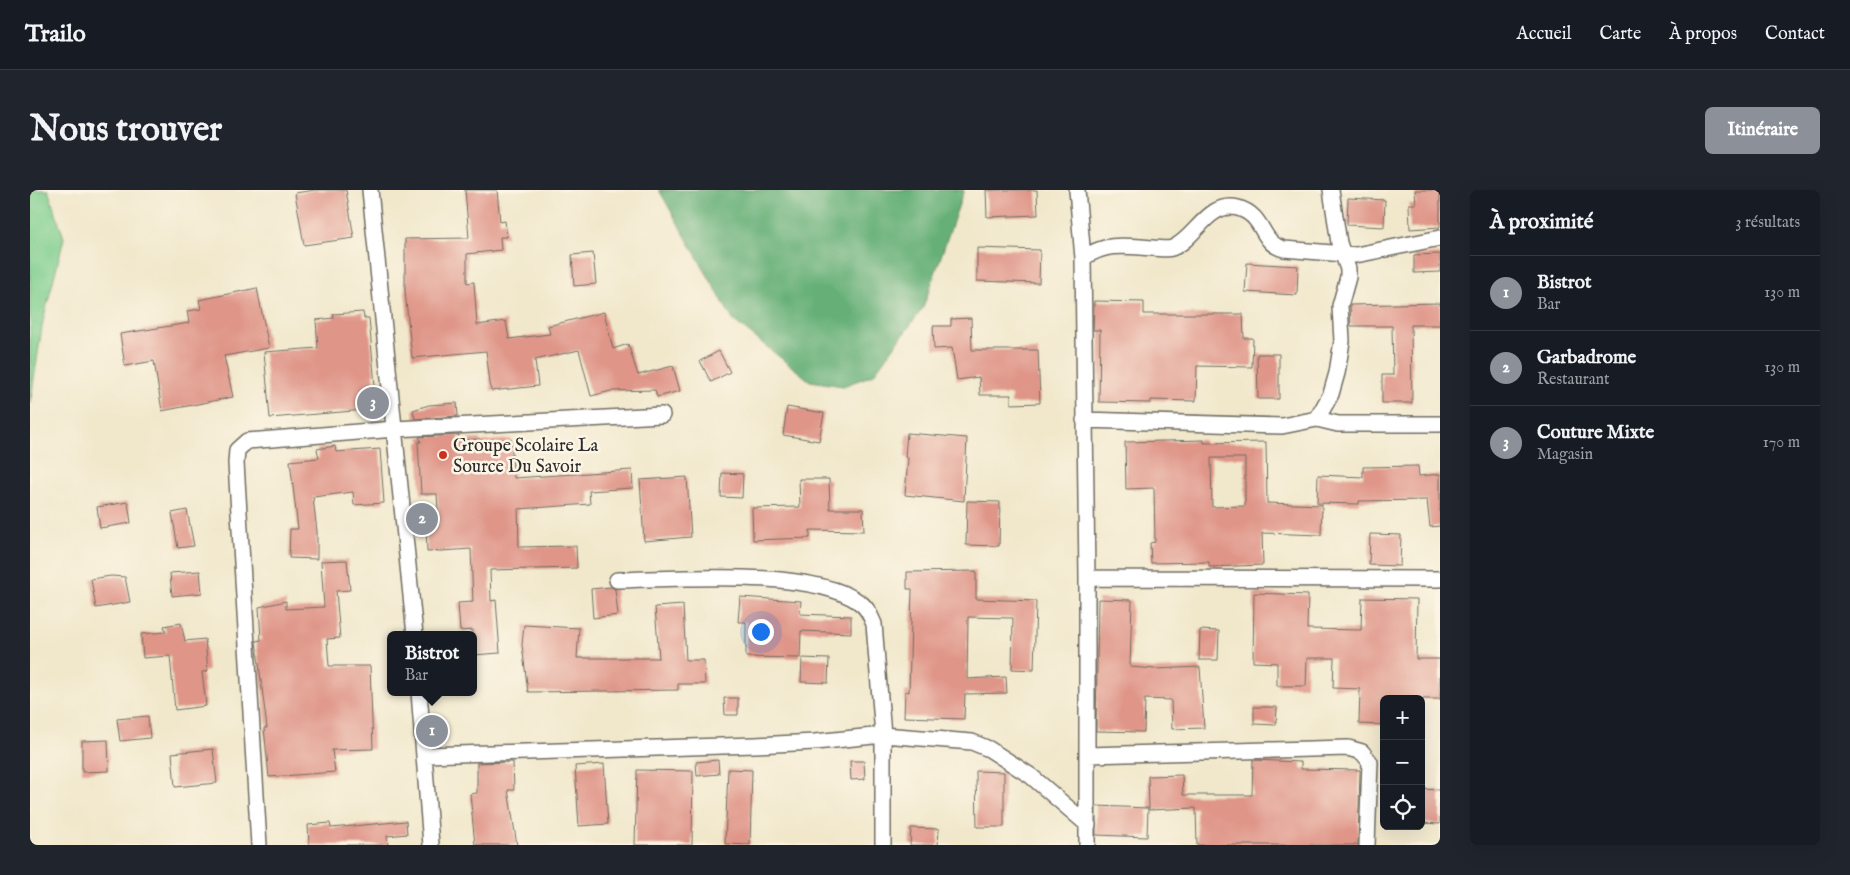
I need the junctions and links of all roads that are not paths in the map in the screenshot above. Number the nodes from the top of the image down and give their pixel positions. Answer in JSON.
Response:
{"nodes":[{"id":1,"x":370,"y":190,"type":"edge"},
{"id":2,"x":1077,"y":190,"type":"edge"},
{"id":3,"x":1331,"y":190,"type":"edge"},
{"id":4,"x":1440,"y":238,"type":"edge"},
{"id":5,"x":1343,"y":254,"type":"junction"},
{"id":6,"x":1083,"y":258,"type":"junction"},
{"id":7,"x":662,"y":415,"type":"dead end"},
{"id":8,"x":1317,"y":419,"type":"junction"},
{"id":9,"x":1084,"y":420,"type":"junction"},
{"id":10,"x":1440,"y":424,"type":"edge"},
{"id":11,"x":395,"y":429,"type":"junction"},
{"id":12,"x":1087,"y":578,"type":"junction"},
{"id":13,"x":1440,"y":579,"type":"edge"},
{"id":14,"x":617,"y":580,"type":"dead end"},
{"id":15,"x":415,"y":631,"type":"edge"},
{"id":16,"x":419,"y":696,"type":"edge"},
{"id":17,"x":882,"y":735,"type":"junction"},
{"id":18,"x":424,"y":754,"type":"junction"},
{"id":19,"x":1087,"y":755,"type":"junction"},
{"id":20,"x":1088,"y":825,"type":"junction"},
{"id":21,"x":259,"y":845,"type":"edge"},
{"id":22,"x":432,"y":845,"type":"edge"},
{"id":23,"x":883,"y":845,"type":"edge"},
{"id":24,"x":1087,"y":845,"type":"edge"},
{"id":25,"x":1367,"y":845,"type":"edge"}],
"edges":[{"from":1,"to":11,"type":"street"},
{"from":2,"to":6,"type":"street"},
{"from":3,"to":5,"type":"street"},
{"from":4,"to":5,"type":"street"},
{"from":5,"to":6,"type":"street"},
{"from":5,"to":8,"type":"street"},
{"from":6,"to":9,"type":"street"},
{"from":7,"to":11,"type":"street"},
{"from":8,"to":9,"type":"street"},
{"from":8,"to":10,"type":"street"},
{"from":9,"to":12,"type":"street"},
{"from":11,"to":15,"type":"street"},
{"from":11,"to":21,"type":"street"},
{"from":12,"to":13,"type":"street"},
{"from":12,"to":19,"type":"street"},
{"from":14,"to":17,"type":"street"},
{"from":16,"to":18,"type":"street"},
{"from":17,"to":18,"type":"street"},
{"from":17,"to":20,"type":"street"},
{"from":17,"to":23,"type":"street"},
{"from":18,"to":22,"type":"street"},
{"from":19,"to":20,"type":"street"},
{"from":19,"to":25,"type":"street"},
{"from":20,"to":24,"type":"street"}]}
